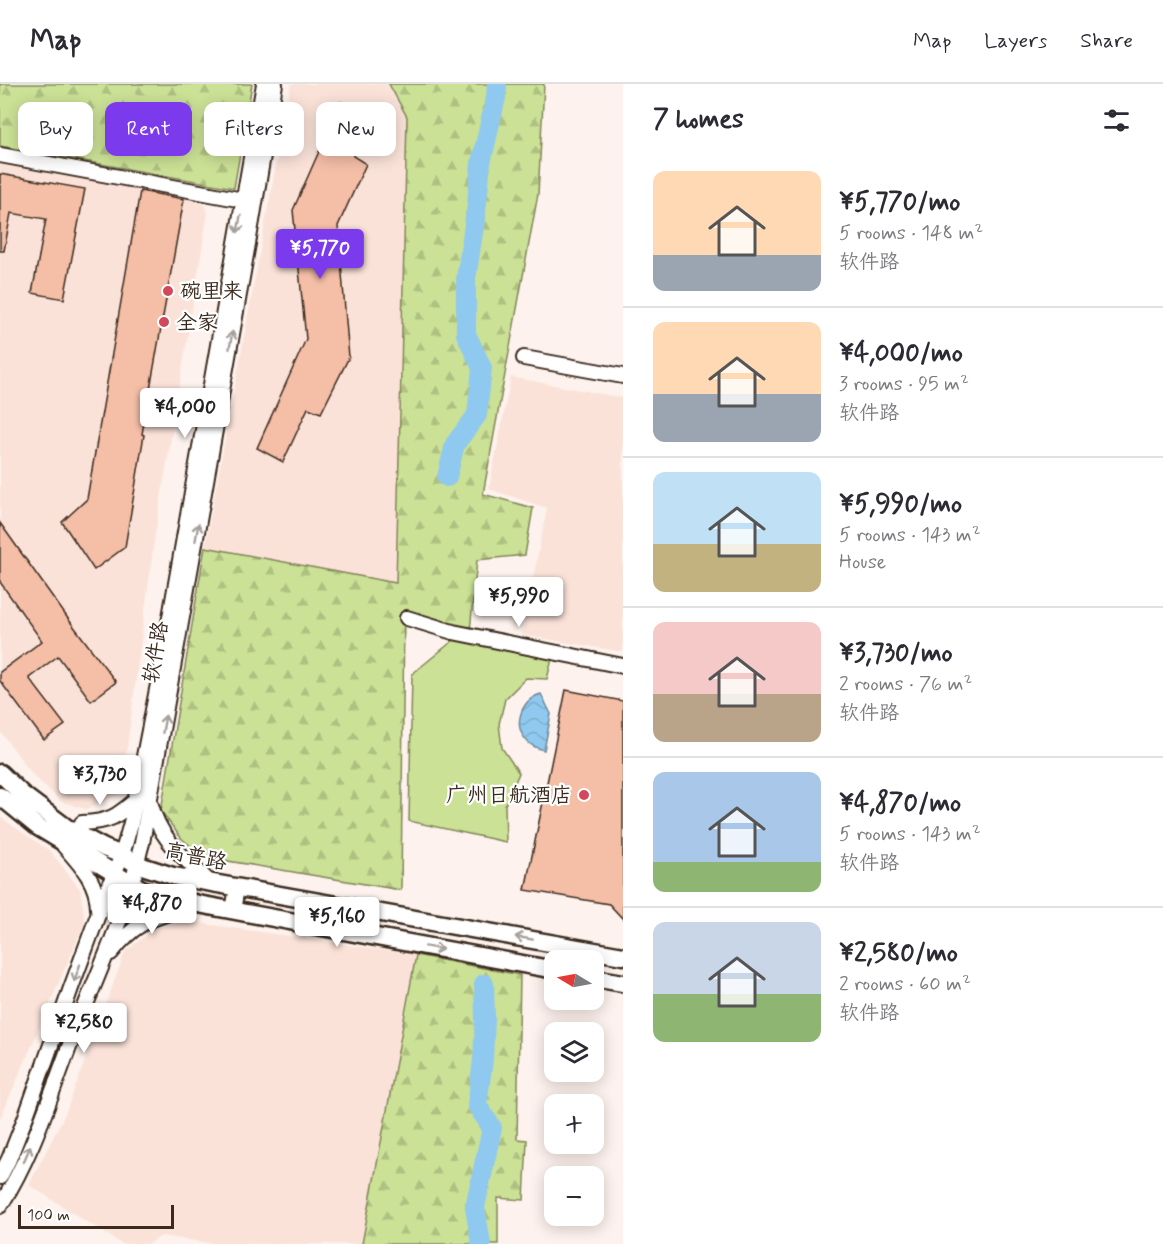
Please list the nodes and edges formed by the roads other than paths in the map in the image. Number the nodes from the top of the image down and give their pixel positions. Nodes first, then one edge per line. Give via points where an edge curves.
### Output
1 (264, 84) edge
2 (275, 84) edge
3 (0, 155) edge
4 (243, 200) junction
5 (524, 358) dead end
6 (623, 376) edge
7 (407, 618) dead end
8 (623, 666) edge
9 (0, 773) edge
10 (0, 796) edge
11 (143, 800) junction
12 (64, 835) junction
13 (129, 860) junction
14 (114, 873) junction
15 (208, 881) junction
16 (132, 884) junction
17 (237, 887) junction
18 (198, 904) junction
19 (233, 911) junction
20 (98, 915) junction
21 (623, 956) edge
22 (103, 964) junction
23 (544, 968) edge
24 (604, 980) edge
25 (623, 983) edge
26 (0, 1177) edge
27 (0, 1206) edge

1 - 4 street, 软件路
11 -> 2 street, 软件路
3 - 4 street
4 -> 11 street, 软件路
5 - 6 street
7 - 8 street via 453,632
9 - 12 main road, 高普路
10 - 12 main road, 高普路 via 38,827
11 - 12 street via 111,819 82,823 81,829
11 - 13 street, 软件路
11 - 15 street via 176,851
12 - 13 main road, 高普路
12 - 14 main road, 高普路
12 - 20 street via 90,878
13 - 14 street, 软件路
13 - 15 main road, 高普路 via 173,876
13 - 16 street, 软件路
14 - 16 main road, 高普路
14 - 20 street, 软件路
15 - 17 main road, 高普路
16 - 18 main road, 高普路 via 150,893
16 - 22 street, 软件路
17 - 19 street
21 -> 17 main road, 高普路
18 - 19 main road, 高普路
18 - 22 street via 142,922
19 -> 23 main road, 高普路
20 -> 26 street, 软件路
27 -> 22 street, 软件路 via 29,1149
24 - 25 main road

